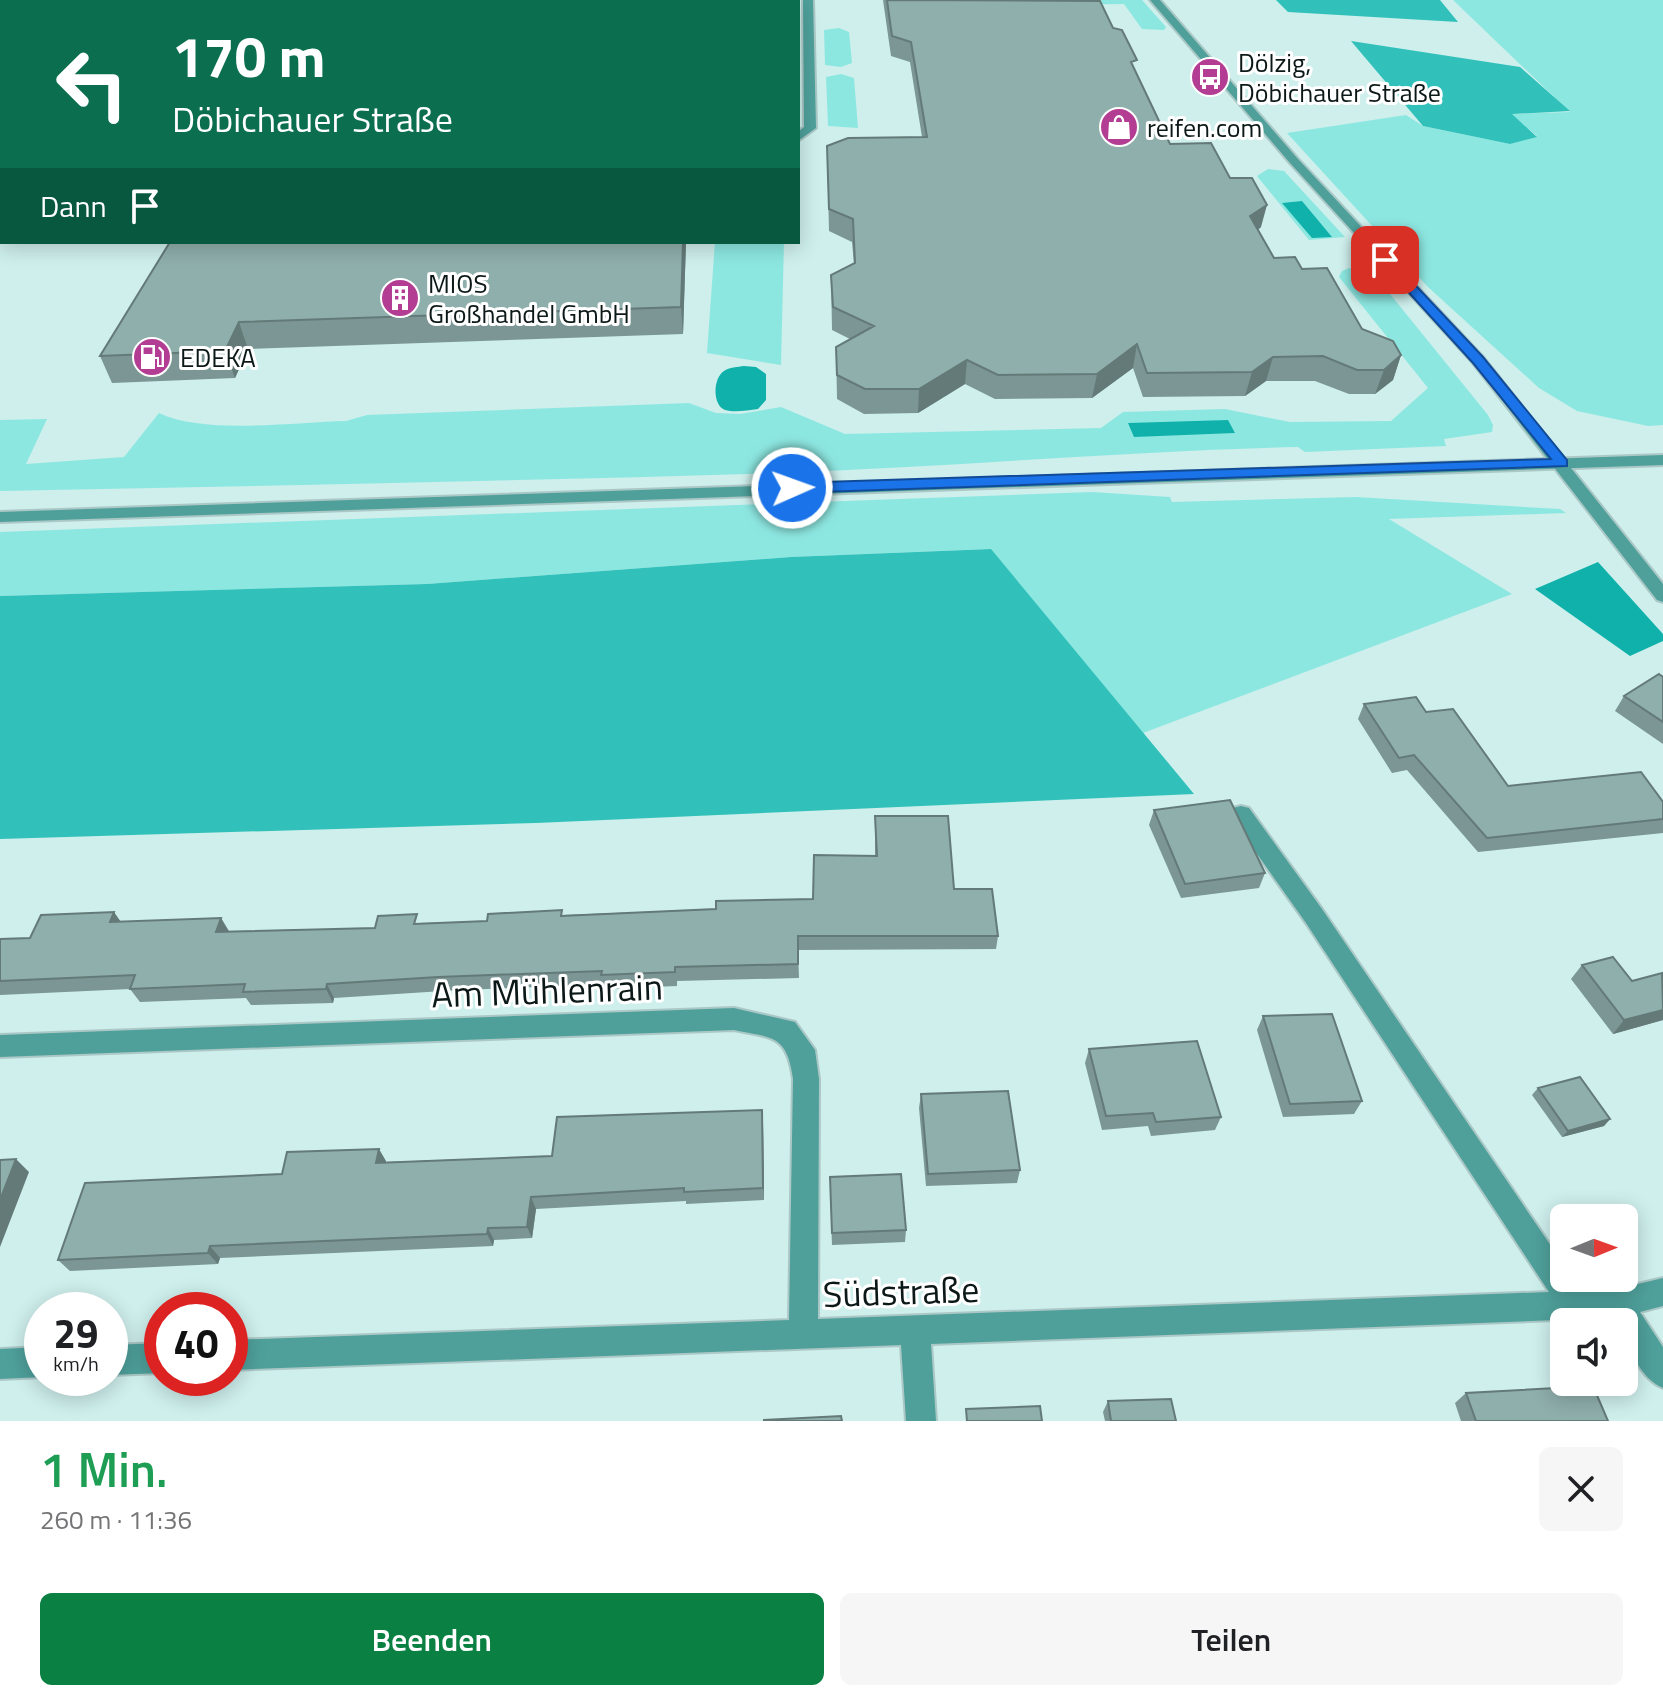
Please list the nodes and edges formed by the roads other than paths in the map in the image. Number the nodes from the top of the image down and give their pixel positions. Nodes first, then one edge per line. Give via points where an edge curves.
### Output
1 (808, 0) edge
2 (1155, 0) edge
3 (800, 136) edge
4 (1663, 460) edge
5 (1562, 463) junction
6 (0, 517) edge
7 (1663, 596) edge
8 (1241, 814) edge
9 (0, 1046) edge
10 (1663, 1292) edge
11 (1617, 1303) junction
12 (1575, 1306) junction
13 (915, 1328) junction
14 (803, 1332) junction
15 (248, 1354) edge
16 (24, 1363) edge
17 (0, 1364) edge
18 (1663, 1373) edge
19 (921, 1421) edge

1 - 3 street via 810,128
2 - 5 street via 1294,161 1478,360
4 - 5 street
5 - 6 street
5 - 7 street
8 - 12 street
9 - 14 street, Am Mühlenrain via 734,1019 786,1030 802,1050 806,1079
10 - 11 street, Südstraße
11 - 12 street, Südstraße
11 - 18 street
12 - 13 street, Südstraße
13 - 14 street, Südstraße
13 - 19 street
14 - 15 street, Südstraße
16 - 17 street

